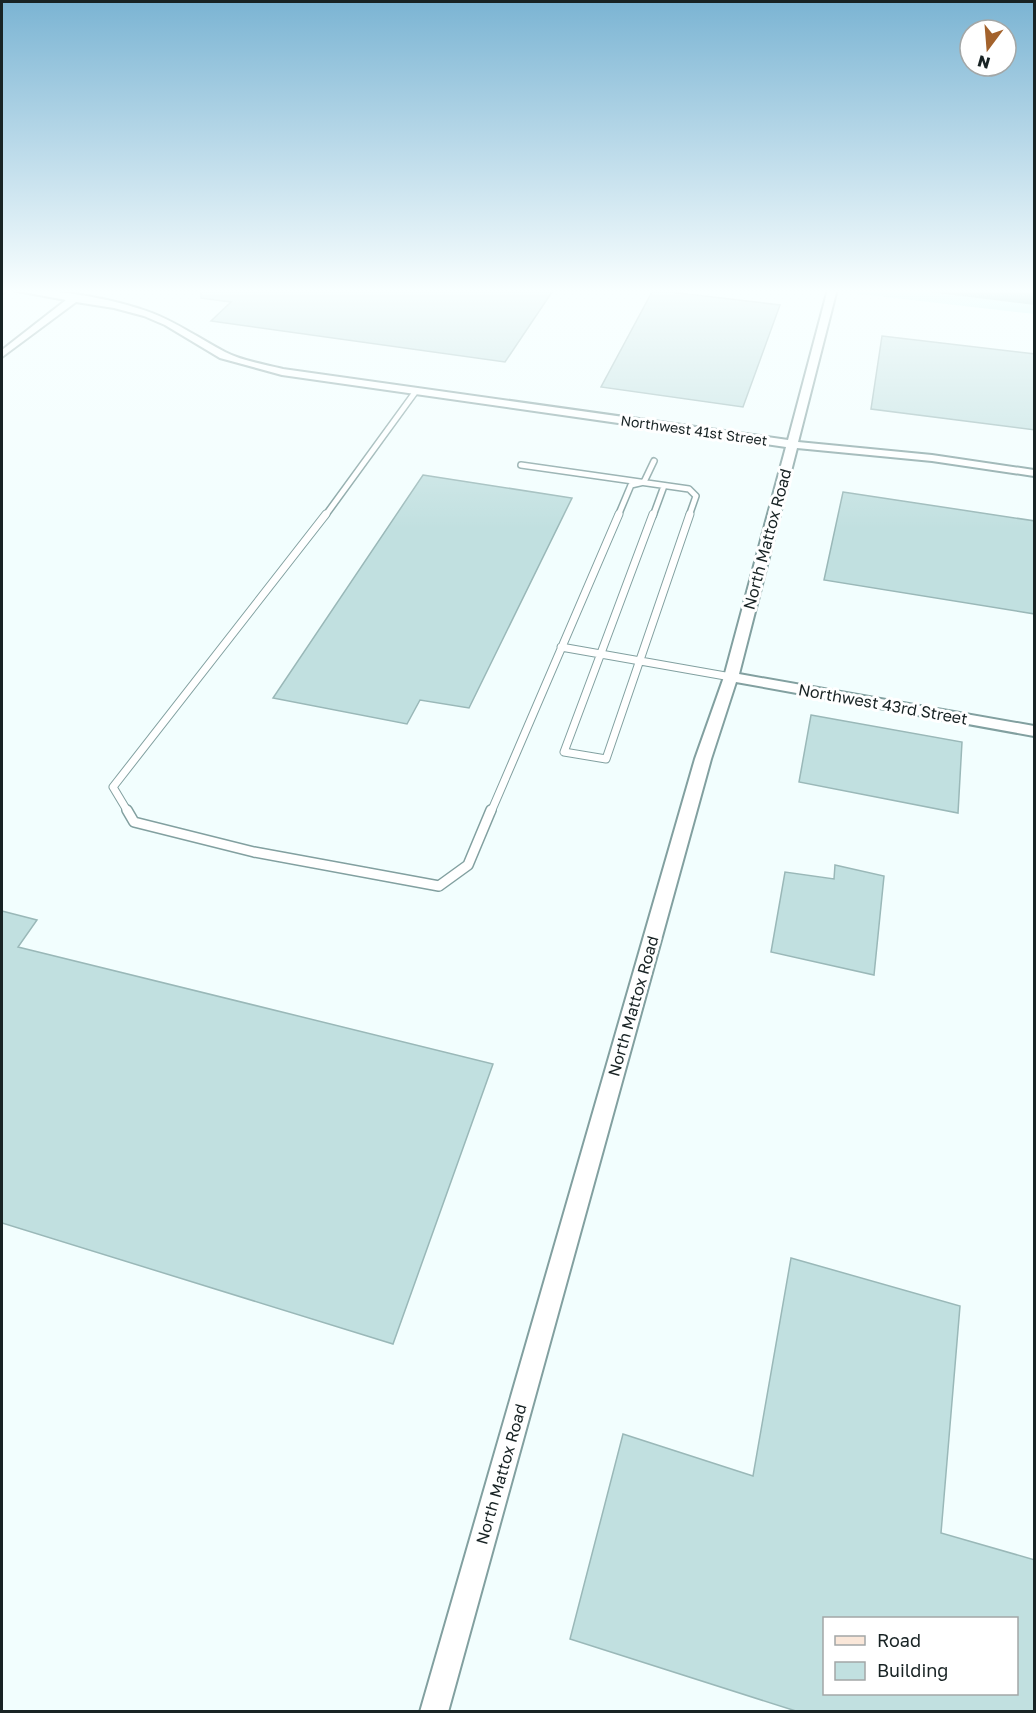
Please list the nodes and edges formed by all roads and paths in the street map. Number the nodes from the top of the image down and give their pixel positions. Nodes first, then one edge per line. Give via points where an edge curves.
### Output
1 (268, 369) edge
2 (812, 369) edge
3 (416, 391) junction
4 (792, 444) junction
5 (654, 461) dead end
6 (521, 465) dead end
7 (1035, 473) edge
8 (644, 482) junction
9 (664, 486) junction
10 (561, 647) junction
11 (601, 654) junction
12 (639, 661) junction
13 (731, 677) junction
14 (1035, 730) edge
15 (434, 1712) edge

1 - 3 street, Northwest 41st Street
2 - 4 street, North Mattox Road
3 - 4 street, Northwest 41st Street
3 - 10 lane via 350,483 113,787 134,822 254,852 439,886 468,865
4 - 7 street, Northwest 41st Street
4 - 13 street, North Mattox Road
5 - 8 lane
6 - 8 lane
8 - 9 lane
8 - 10 lane via 631,485
9 - 11 lane
9 - 12 lane via 689,489 696,496
10 - 11 lane
11 - 12 lane
11 - 12 lane via 564,752 606,759
12 - 13 lane
13 - 14 street, Northwest 43rd Street
13 - 15 street, North Mattox Road via 703,759

